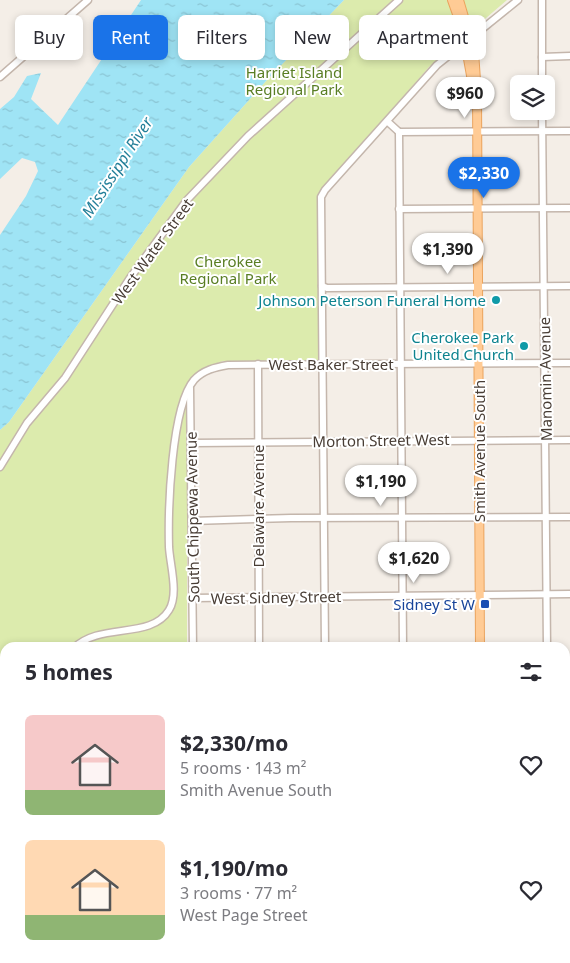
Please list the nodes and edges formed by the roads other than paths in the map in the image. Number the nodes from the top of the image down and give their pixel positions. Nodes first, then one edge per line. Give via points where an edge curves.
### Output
1 (88, 0) edge
2 (399, 0) edge
3 (452, 0) edge
4 (459, 0) edge
5 (518, 0) edge
6 (542, 0) edge
7 (459, 15) edge
8 (463, 15) edge
9 (486, 26) edge
10 (570, 56) edge
11 (542, 57) junction
12 (443, 60) edge
13 (474, 60) edge
14 (542, 75) edge
15 (0, 76) edge
16 (542, 120) edge
17 (388, 122) junction
18 (542, 131) junction
19 (570, 131) edge
20 (399, 132) junction
21 (476, 132) junction
22 (570, 208) edge
23 (399, 209) junction
24 (543, 209) junction
25 (476, 210) junction
26 (322, 286) junction
27 (400, 286) junction
28 (477, 286) junction
29 (543, 286) junction
30 (570, 286) edge
31 (544, 363) junction
32 (570, 363) edge
33 (258, 364) junction
34 (322, 364) junction
35 (401, 364) junction
36 (478, 364) junction
37 (190, 387) junction
38 (479, 440) junction
39 (546, 440) junction
40 (570, 440) edge
41 (323, 441) junction
42 (401, 441) junction
43 (258, 442) junction
44 (192, 443) junction
45 (0, 467) edge
46 (479, 517) junction
47 (570, 517) edge
48 (324, 518) junction
49 (402, 518) junction
50 (546, 518) junction
51 (258, 519) junction
52 (192, 521) junction
53 (480, 594) junction
54 (547, 594) junction
55 (570, 594) edge
56 (324, 595) junction
57 (402, 595) junction
58 (258, 596) junction
59 (193, 598) junction
60 (81, 642) edge
61 (193, 642) edge
62 (258, 642) edge
63 (324, 642) edge
64 (403, 642) edge
65 (480, 642) edge
66 (547, 642) edge

1 - 15 street
2 - 45 street, West Water Street via 248,136 187,200 130,278 65,378 19,435
3 - 7 main road, Smith Avenue South
4 - 8 main road, Smith Avenue South
5 - 9 street
6 - 11 street
10 - 11 street
11 - 14 street
12 - 17 street
13 - 21 main road, Smith Avenue South
16 - 18 street, Manomin Avenue
17 - 20 street
17 - 26 street via 323,194
18 - 19 street
18 - 21 street
18 - 24 street, Manomin Avenue
20 - 21 street
20 - 23 street
21 - 25 main road, Smith Avenue South
22 - 24 street
23 - 25 street
23 - 27 street
24 - 25 street
24 - 29 street, Manomin Avenue
25 - 28 main road, Smith Avenue South
26 - 27 street
26 - 34 street
27 - 28 street
27 - 35 street
28 - 29 street
28 - 36 main road, Smith Avenue South
29 - 30 street
29 - 31 street, Manomin Avenue
31 - 32 street, West Baker Street
31 - 36 street, West Baker Street
31 - 39 street, Manomin Avenue
33 - 34 street, West Baker Street
33 - 37 street, West Baker Street via 228,364 213,368 202,373
33 - 43 street, Delaware Avenue
34 - 35 street, West Baker Street
34 - 41 street
35 - 36 street, West Baker Street
35 - 42 street
36 - 38 main road, Smith Avenue South
37 - 44 street, South Chippewa Avenue
37 - 60 street via 182,402 172,479 169,520 173,596 170,609 157,623 101,633
38 - 39 street, Morton Street West
38 - 42 street, Morton Street West
38 - 46 main road, Smith Avenue South
39 - 40 street, Morton Street West
39 - 50 street, Manomin Avenue
41 - 42 street, Morton Street West
41 - 43 street, Morton Street West
41 - 48 street
42 - 49 street
43 - 44 street, Morton Street West
43 - 51 street, Delaware Avenue
44 - 52 street, South Chippewa Avenue
46 - 49 street
46 - 50 street
46 - 53 main road, Smith Avenue South
47 - 50 street
48 - 49 street
48 - 51 street
48 - 56 street
49 - 57 street
50 - 54 street, Manomin Avenue
51 - 52 street
51 - 58 street, Delaware Avenue
52 - 59 street, South Chippewa Avenue
53 - 54 street, West Sidney Street
53 - 57 street, West Sidney Street
53 - 65 main road, Smith Avenue South
54 - 55 street, West Sidney Street
54 - 66 street, Manomin Avenue
56 - 57 street, West Sidney Street
56 - 58 street, West Sidney Street
56 - 63 street
57 - 64 street
58 - 59 street, West Sidney Street
58 - 62 street, Delaware Avenue
59 - 61 street, South Chippewa Avenue

